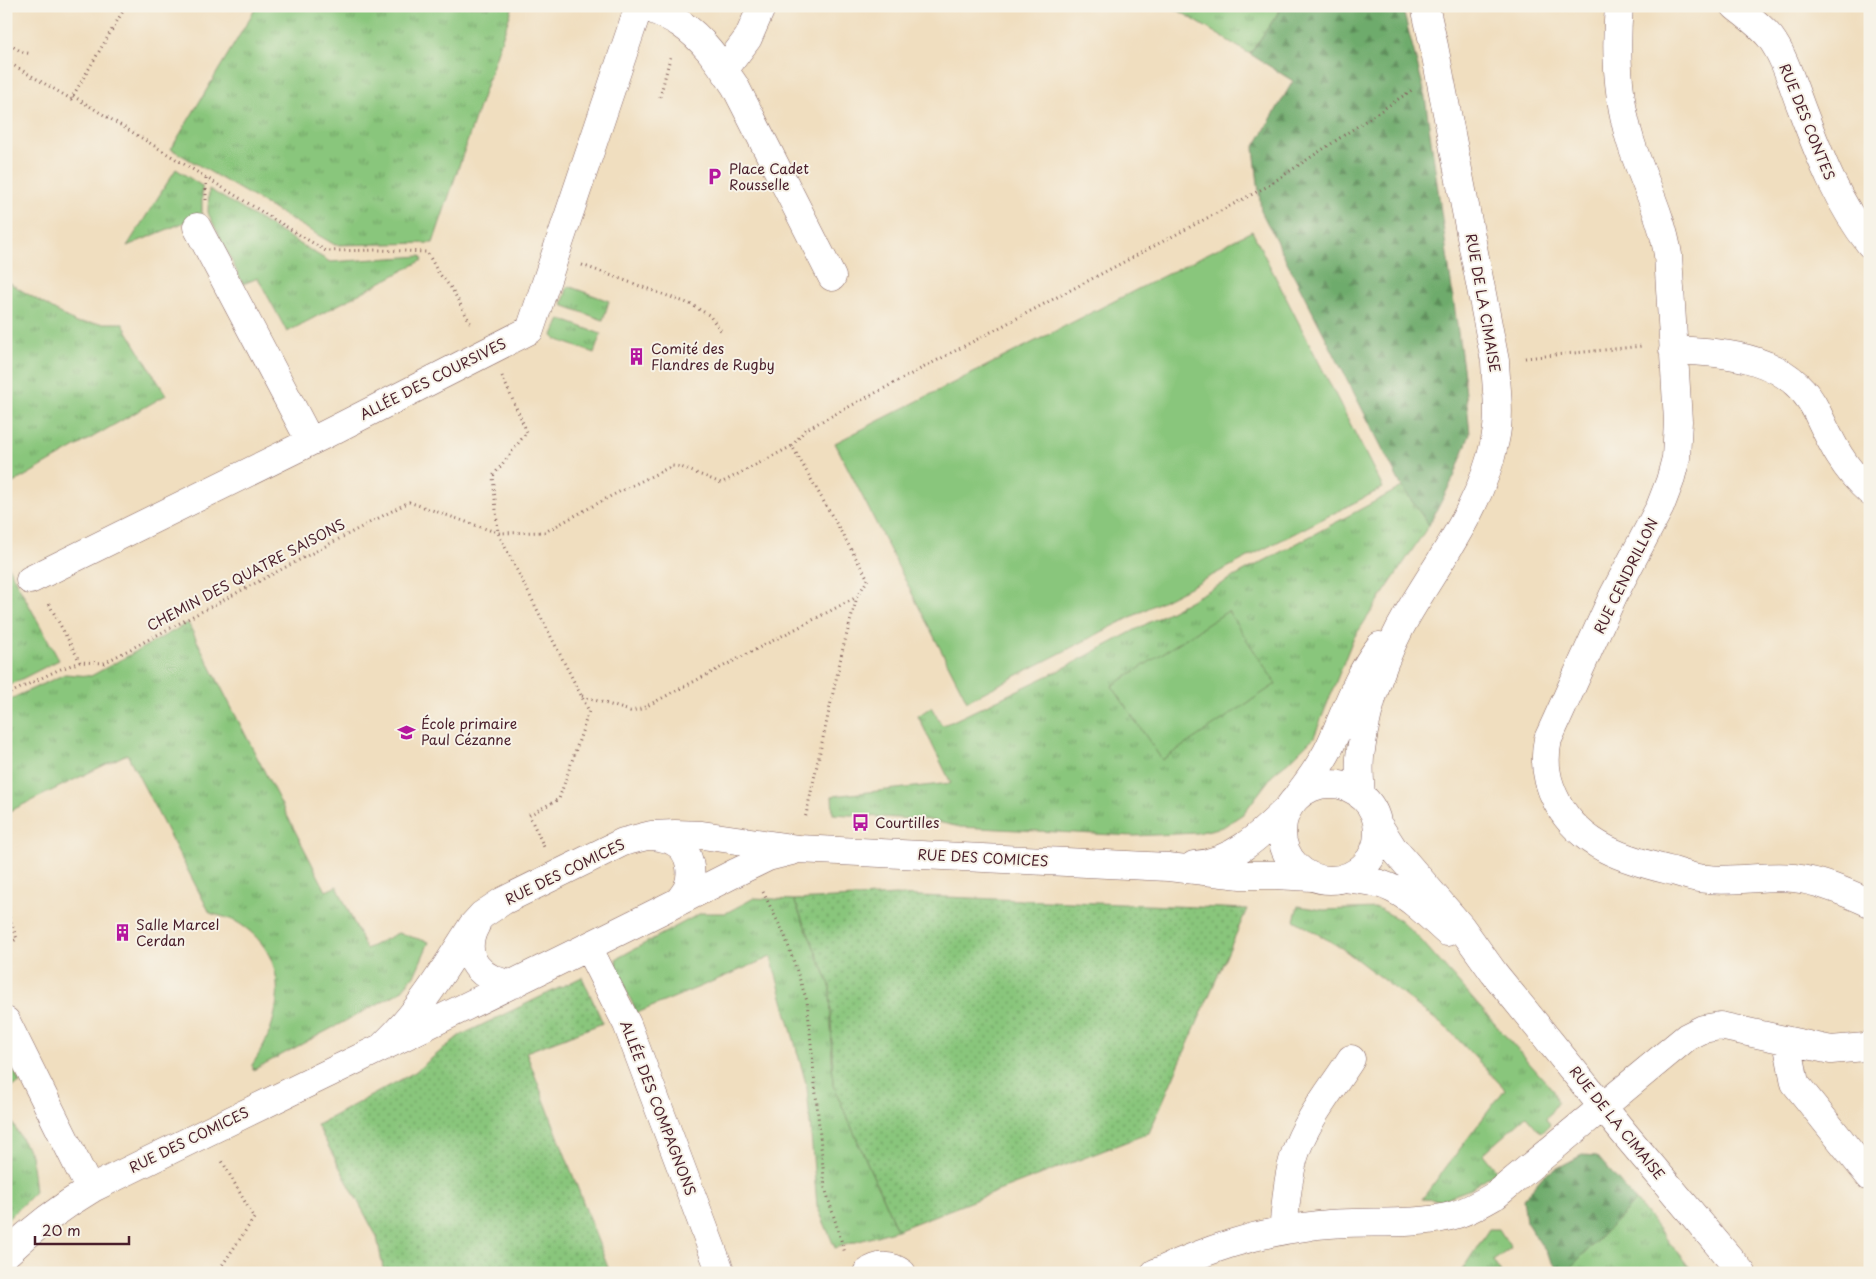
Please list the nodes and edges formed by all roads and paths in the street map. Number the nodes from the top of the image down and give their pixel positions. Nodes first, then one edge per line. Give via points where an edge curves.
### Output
1 (126, 6) edge
2 (639, 6) edge
3 (645, 6) edge
4 (762, 6) edge
5 (1425, 6) edge
6 (1619, 6) edge
7 (1735, 6) edge
8 (6, 45) edge
9 (32, 54) dead end
10 (6, 61) edge
11 (724, 70) junction
12 (1438, 72) junction
13 (73, 96) junction
14 (196, 227) dead end
15 (1870, 244) edge
16 (556, 255) junction
17 (832, 278) dead end
18 (722, 332) dead end
19 (1673, 346) junction
20 (488, 351) junction
21 (1495, 361) junction
22 (310, 441) junction
23 (792, 446) junction
24 (1870, 492) edge
25 (498, 534) junction
26 (32, 578) joint
27 (857, 597) junction
28 (1409, 612) junction
29 (80, 662) junction
30 (6, 695) edge
31 (582, 696) junction
32 (1361, 796) junction
33 (1292, 803) junction
34 (1377, 822) junction
35 (651, 836) junction
36 (798, 849) junction
37 (545, 850) dead end
38 (749, 866) junction
39 (1168, 867) junction
40 (1312, 877) junction
41 (1344, 878) junction
42 (678, 902) junction
43 (1870, 903) edge
44 (6, 908) edge
45 (482, 915) junction
46 (6, 945) edge
47 (588, 947) junction
48 (1494, 973) junction
49 (514, 984) junction
50 (6, 1021) edge
51 (1787, 1041) junction
52 (384, 1045) junction
53 (1870, 1045) edge
54 (1352, 1059) dead end
55 (1603, 1107) junction
56 (221, 1159) dead end
57 (1870, 1177) edge
58 (90, 1190) junction
59 (1283, 1230) junction
60 (6, 1254) edge
61 (846, 1255) dead end
62 (841, 1261) dead end
63 (217, 1273) edge
64 (720, 1273) edge
65 (831, 1273) edge
66 (868, 1273) edge
67 (902, 1273) edge
68 (1155, 1273) edge
69 (1742, 1273) edge

1 - 13 path
2 - 16 street, ALLÉE DES COURSIVES
3 - 11 street via 680,23
4 - 11 street via 748,38
5 - 12 street, RUE DE LA CIMAISE
6 - 19 street, RUE CENDRILLON via 1617,69 1620,95 1631,143 1665,236
7 - 15 street, RUE DES CONTES via 1770,38 1785,66 1838,197
8 - 9 path
10 - 13 path via 71,99
11 - 17 street
12 - 21 street, RUE DE LA CIMAISE
12 - 23 path via 1266,187 805,430
13 - 20 path via 326,250 427,252
14 - 22 street
16 - 18 path via 690,304 709,314
16 - 20 street, ALLÉE DES COURSIVES via 530,330
19 - 21 path
19 - 24 street via 1746,358 1768,365 1787,377 1809,399 1846,467
19 - 43 street, RUE CENDRILLON via 1678,438 1670,481 1554,724 1545,752 1548,782 1563,814 1577,830 1591,842 1629,859 1704,879 1795,878 1843,891
20 - 22 street, ALLÉE DES COURSIVES
20 - 25 path via 527,432 493,476
21 - 28 street, RUE DE LA CIMAISE via 1498,409 1496,438 1489,466 1462,527
22 - 26 street, ALLÉE DES COURSIVES
23 - 25 path via 721,483 672,466 545,532
23 - 27 path via 868,579
25 - 29 path, CHEMIN DES QUATRE SAISONS via 409,502 104,663
25 - 31 path
26 - 29 path
27 - 31 path via 641,709 630,711
27 - 36 path
28 - 32 street, RUE DE LA CIMAISE via 1387,656 1365,727 1360,760
28 - 33 street, RUE DE LA CIMAISE via 1362,671 1329,748
29 - 30 path, CHEMIN DES QUATRE SAISONS
31 - 37 path via 589,711 559,799 529,815
32 - 33 street via 1348,788 1324,784 1310,788
32 - 34 street
33 - 39 street, RUE DES COMICES via 1249,844 1228,857 1206,864
33 - 40 street via 1284,817 1281,833 1284,849 1298,868
34 - 41 street via 1373,853 1364,866
34 - 48 street, RUE DE LA CIMAISE via 1393,848 1461,927
35 - 36 street, RUE DES COMICES via 702,835
35 - 42 street, RUE DES COMICES via 667,838 685,853 690,878
35 - 45 street, RUE DES COMICES via 623,842 503,901
36 - 38 street, RUE DES COMICES
36 - 39 street, RUE DES COMICES
38 - 42 street, RUE DES COMICES
38 - 61 path via 785,936 807,1001 825,1188
39 - 40 street, RUE DES COMICES via 1241,875
40 - 41 street
41 - 48 street, RUE DE LA CIMAISE via 1392,888 1408,898
42 - 47 street, RUE DES COMICES
44 - 46 path via 16,939
45 - 49 street via 470,943 474,964 492,980
45 - 52 street, RUE DES COMICES via 417,1010
47 - 49 street, RUE DES COMICES
47 - 64 street, ALLÉE DES COMPAGNONS via 627,1024
48 - 55 street, RUE DE LA CIMAISE
49 - 52 street, RUE DES COMICES
50 - 58 street
51 - 53 street via 1831,1050
51 - 55 street via 1720,1026 1703,1029 1687,1037
51 - 57 street via 1794,1083
52 - 58 street, RUE DES COMICES
54 - 59 street via 1315,1115 1295,1153
55 - 59 street via 1496,1195 1452,1216 1428,1220 1342,1222
55 - 69 street, RUE DE LA CIMAISE
56 - 63 path via 254,1218
58 - 60 street, RUE DES COMICES via 55,1212
59 - 68 street via 1214,1248
62 - 65 path
66 - 67 street via 888,1266

